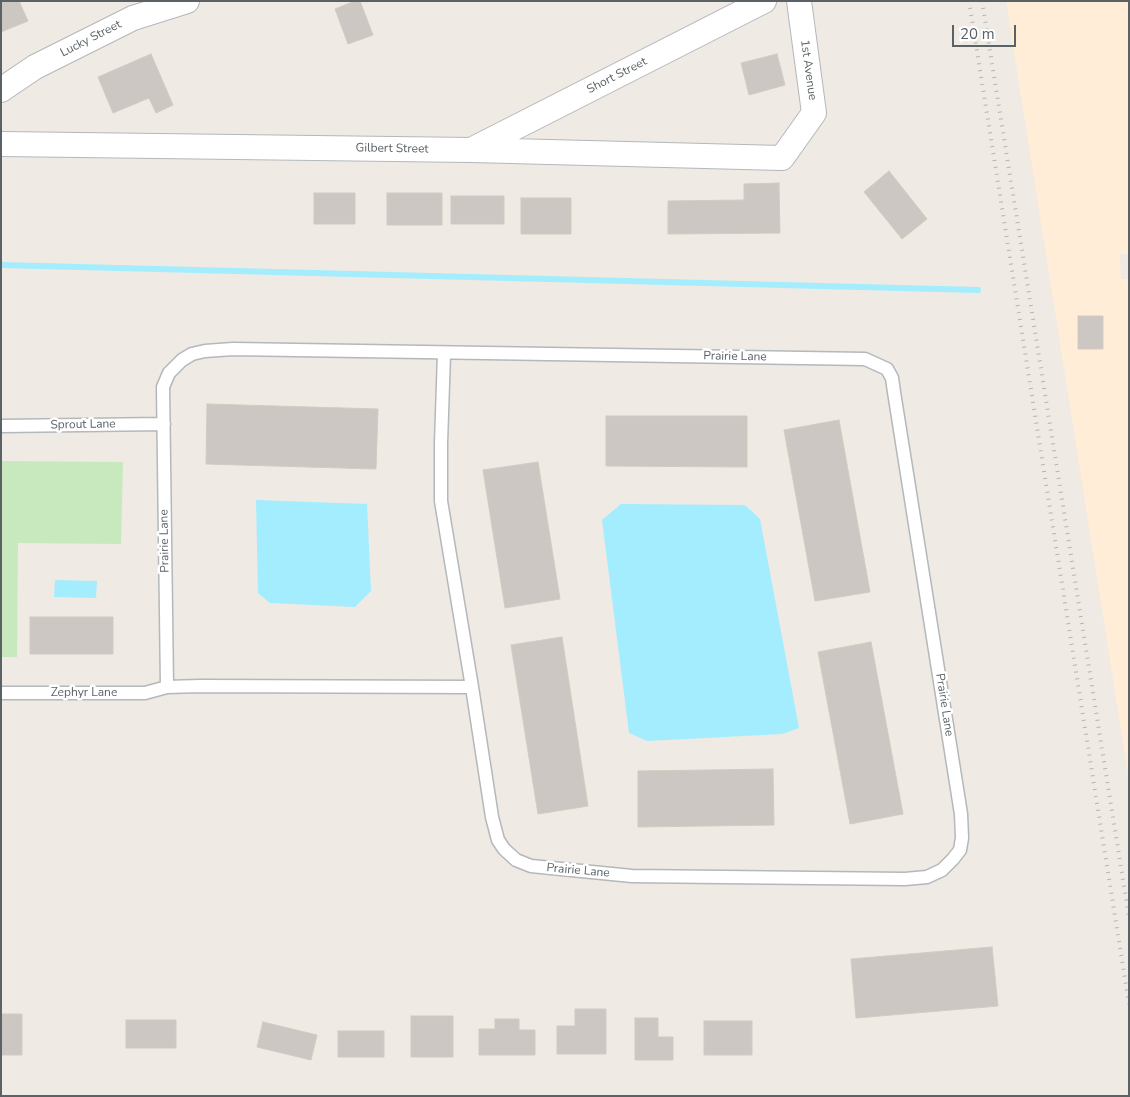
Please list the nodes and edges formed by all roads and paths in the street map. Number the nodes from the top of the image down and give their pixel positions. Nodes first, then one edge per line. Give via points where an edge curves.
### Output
1 (187, 1) edge
2 (764, 1) edge
3 (799, 1) edge
4 (1, 90) edge
5 (1, 144) edge
6 (471, 150) junction
7 (782, 158) joint
8 (444, 354) junction
9 (164, 424) junction
10 (1, 426) edge
11 (167, 687) junction
12 (472, 687) junction
13 (1, 692) edge

1 - 4 street, Lucky Street via 133,18 35,67
2 - 6 street, Short Street
3 - 7 street, 1st Avenue via 814,113
5 - 6 street, Gilbert Street
6 - 7 street, Gilbert Street
8 - 9 lane, Prairie Lane via 233,349 192,354 169,372 163,387
8 - 12 lane, Prairie Lane via 441,502
8 - 12 lane, Prairie Lane via 842,358 866,359 887,369 896,402 961,814 960,850 942,870 927,877 905,879 632,876 531,866 516,860 498,840
9 - 10 lane, Sprout Lane
9 - 11 lane, Prairie Lane
11 - 12 lane
11 - 13 lane, Zephyr Lane via 145,693

